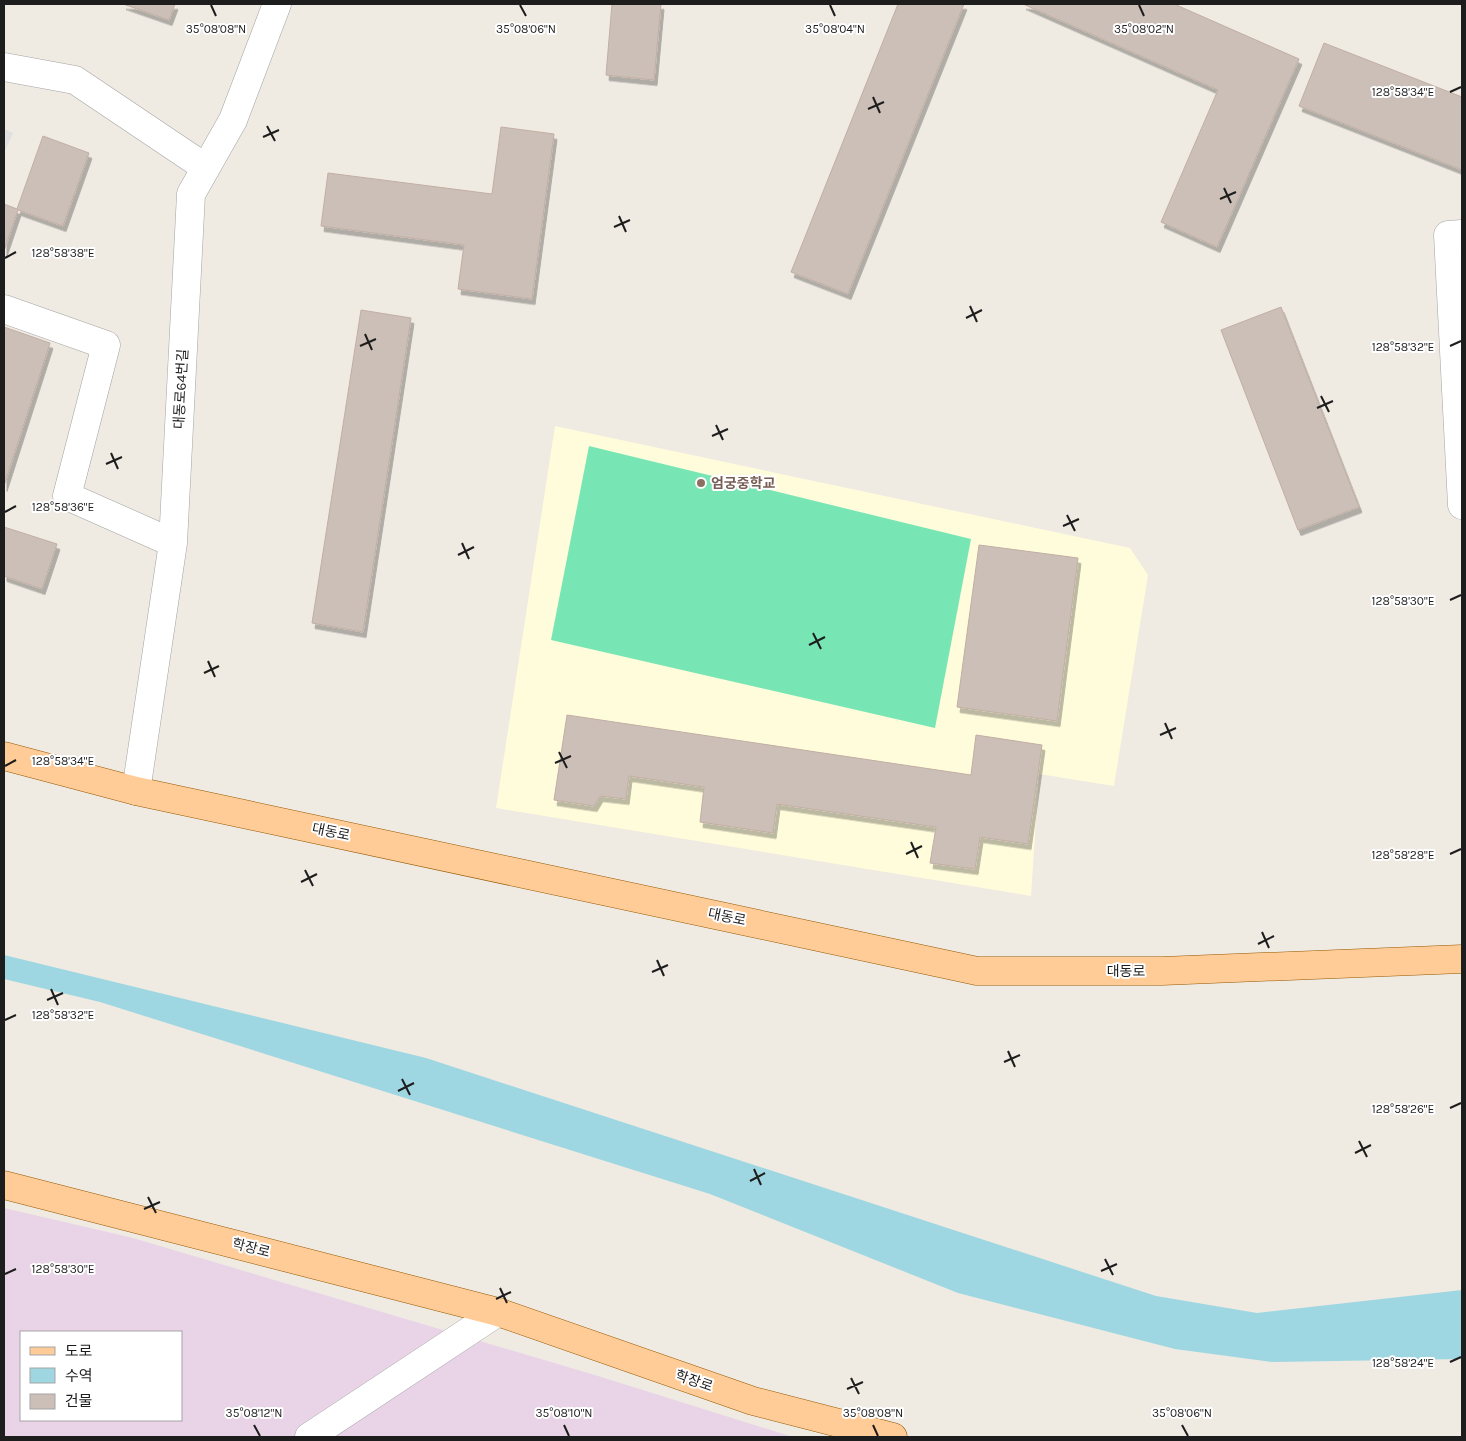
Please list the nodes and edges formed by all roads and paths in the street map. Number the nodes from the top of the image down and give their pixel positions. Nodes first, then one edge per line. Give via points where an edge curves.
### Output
1 (277, 4) edge
2 (4, 67) edge
3 (206, 168) junction
4 (1462, 234) edge
5 (4, 309) edge
6 (1462, 505) edge
7 (173, 543) junction
8 (4, 756) edge
9 (136, 791) junction
10 (1462, 959) edge
11 (4, 1184) edge
12 (498, 1312) junction
13 (309, 1437) edge
14 (893, 1437) edge

1 - 3 street, 대동로64번길 via 233,120
2 - 3 street via 75,80
3 - 7 street, 대동로64번길 via 192,194
4 - 6 street via 1448,235
5 - 7 street via 106,345 67,496
7 - 9 street, 대동로64번길
8 - 9 main road, 대동로
9 - 10 main road, 대동로 via 977,971 1162,971
11 - 12 main road, 학장로
12 - 13 street
12 - 14 main road, 학장로 via 753,1401

